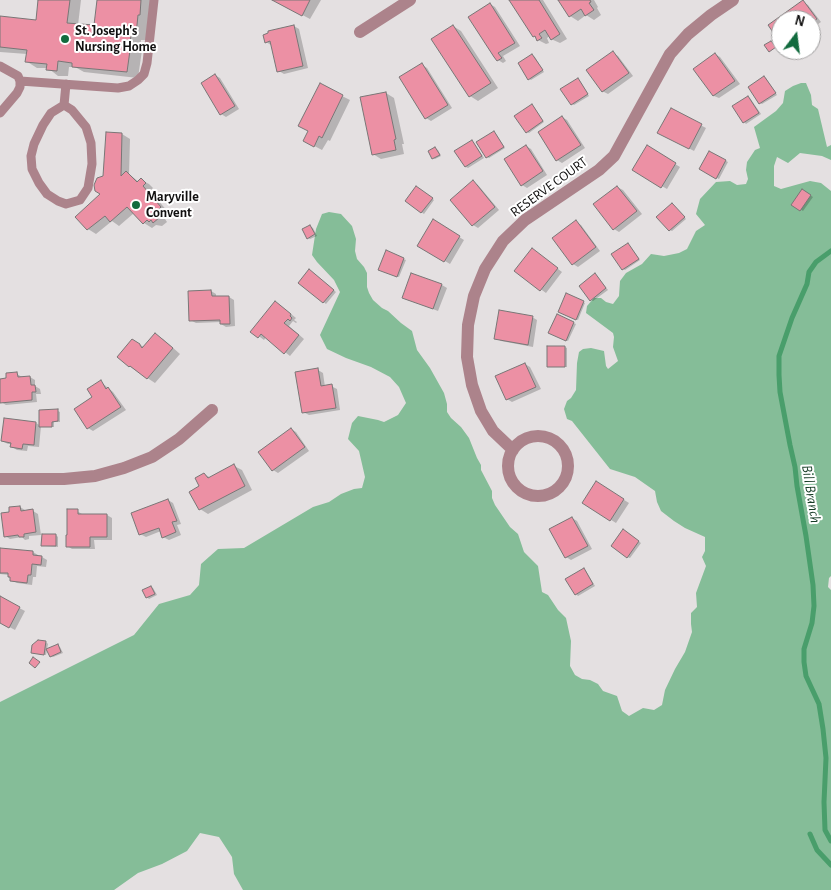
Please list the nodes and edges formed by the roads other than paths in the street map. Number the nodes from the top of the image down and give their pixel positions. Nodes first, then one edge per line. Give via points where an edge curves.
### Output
1 (154, 0) edge
2 (410, 0) edge
3 (733, 0) edge
4 (360, 32) dead end
5 (0, 66) edge
6 (20, 81) junction
7 (66, 84) junction
8 (64, 105) junction
9 (0, 113) edge
10 (212, 410) dead end
11 (513, 450) junction
12 (0, 479) edge

1 - 7 lane via 147,63 138,80 118,88
2 - 4 street
3 - 11 street, RESERVE COURT via 711,15 670,54 614,156 599,170 525,220 503,241 485,269 474,296 466,357 480,411 493,431
5 - 6 lane via 18,76
6 - 7 lane
6 - 9 lane via 18,93
7 - 8 lane
8 - 8 lane via 51,113 43,125 34,144 31,163 47,194 66,204 80,200 88,188 91,143 86,127
10 - 12 street via 152,457 124,468 87,477
11 - 11 street via 531,437 552,440 562,449 567,462 564,481 557,489 541,496 522,492 509,474

